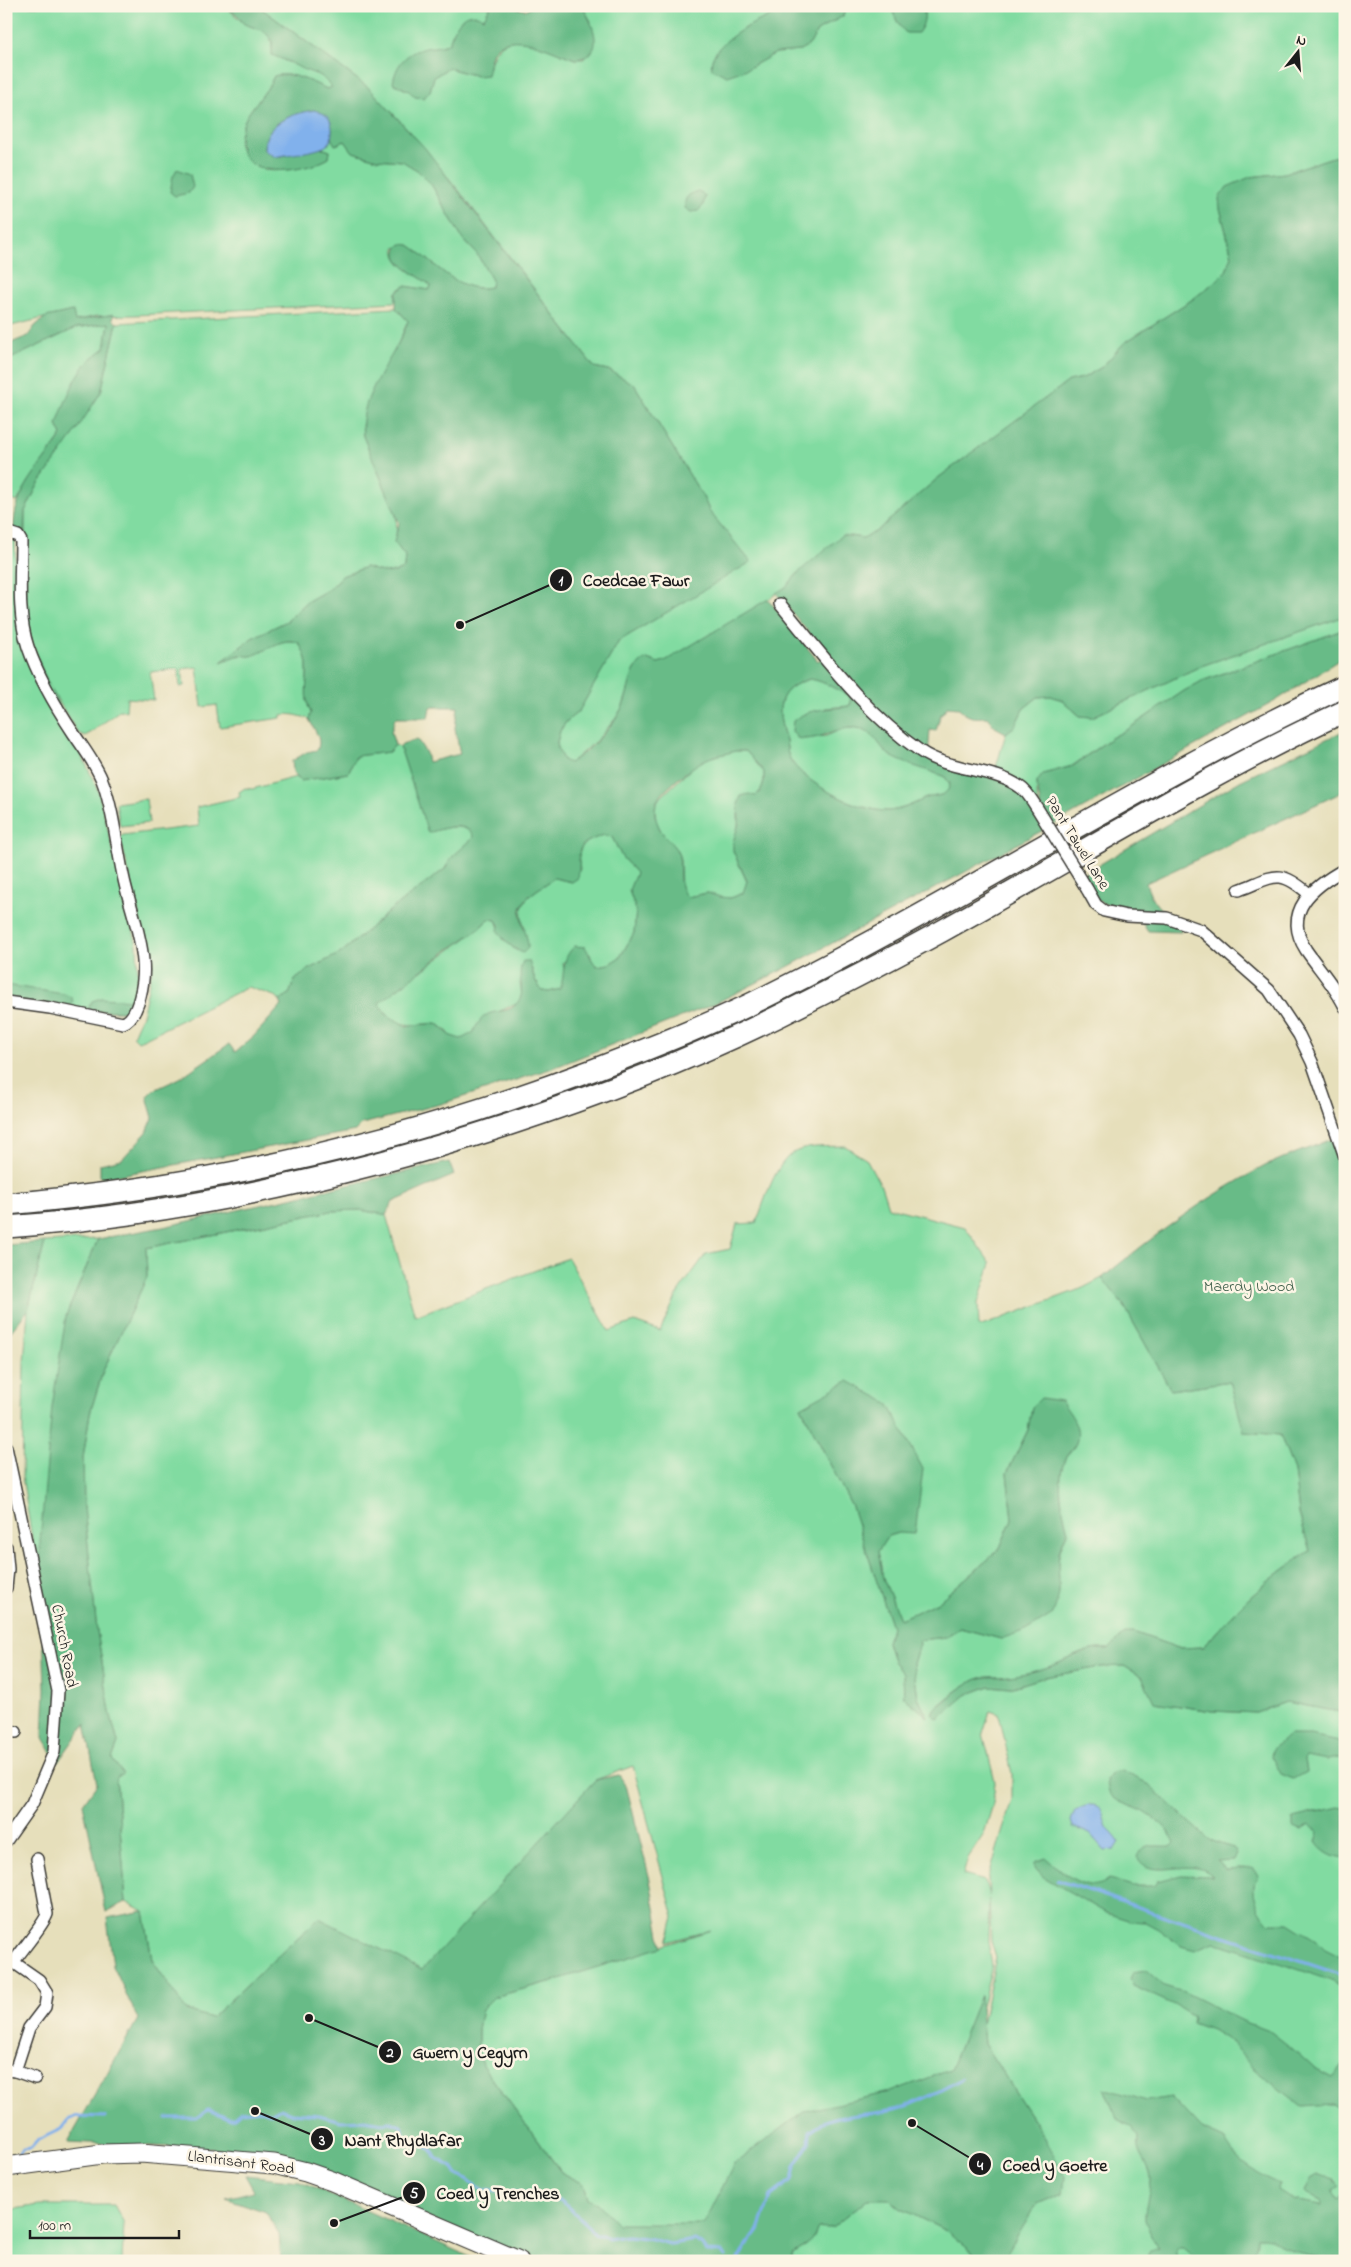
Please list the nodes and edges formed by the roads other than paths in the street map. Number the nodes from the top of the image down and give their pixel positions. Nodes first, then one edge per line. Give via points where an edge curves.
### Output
1 (9, 532) dead end
2 (780, 604) dead end
3 (1345, 686) edge
4 (1345, 711) edge
5 (1345, 869) edge
6 (1240, 890) dead end
7 (1309, 894) junction
8 (6, 1002) edge
9 (1345, 1007) edge
10 (1345, 1157) edge
11 (6, 1204) edge
12 (6, 1227) edge
13 (6, 1447) edge
14 (6, 1547) edge
15 (6, 1588) edge
16 (6, 1841) edge
17 (37, 1859) dead end
18 (10, 1960) edge
19 (11, 2070) edge
20 (35, 2078) dead end
21 (14, 2166) edge
22 (519, 2261) edge

1 - 8 street via 21,541 22,616 33,660 48,694 95,766 107,797 144,970 133,1016 123,1023
2 - 10 street, Pant Tawel Lane, bridge via 822,657 879,716 919,750 940,761 1011,782 1028,794 1096,905 1104,911 1167,918 1201,930 1269,990 1299,1035 1312,1062
3 - 11 highway via 1179,770 880,939 751,1004 661,1044 539,1090 348,1146 184,1181
4 - 12 highway via 1183,793 943,930 839,985 694,1055 635,1079 472,1136 291,1185 194,1204
5 - 7 street
6 - 7 street via 1280,876 1293,881
7 - 9 street via 1300,915 1301,939
13 - 16 street, Church Road via 58,1691 54,1752 32,1804
14 - 15 street
17 - 18 street via 47,1914 45,1921
18 - 19 street via 39,1980 47,1993 45,2007 29,2028
19 - 20 street
21 - 22 main road, Llantrisant Road via 87,2155 133,2153 274,2164 332,2181

